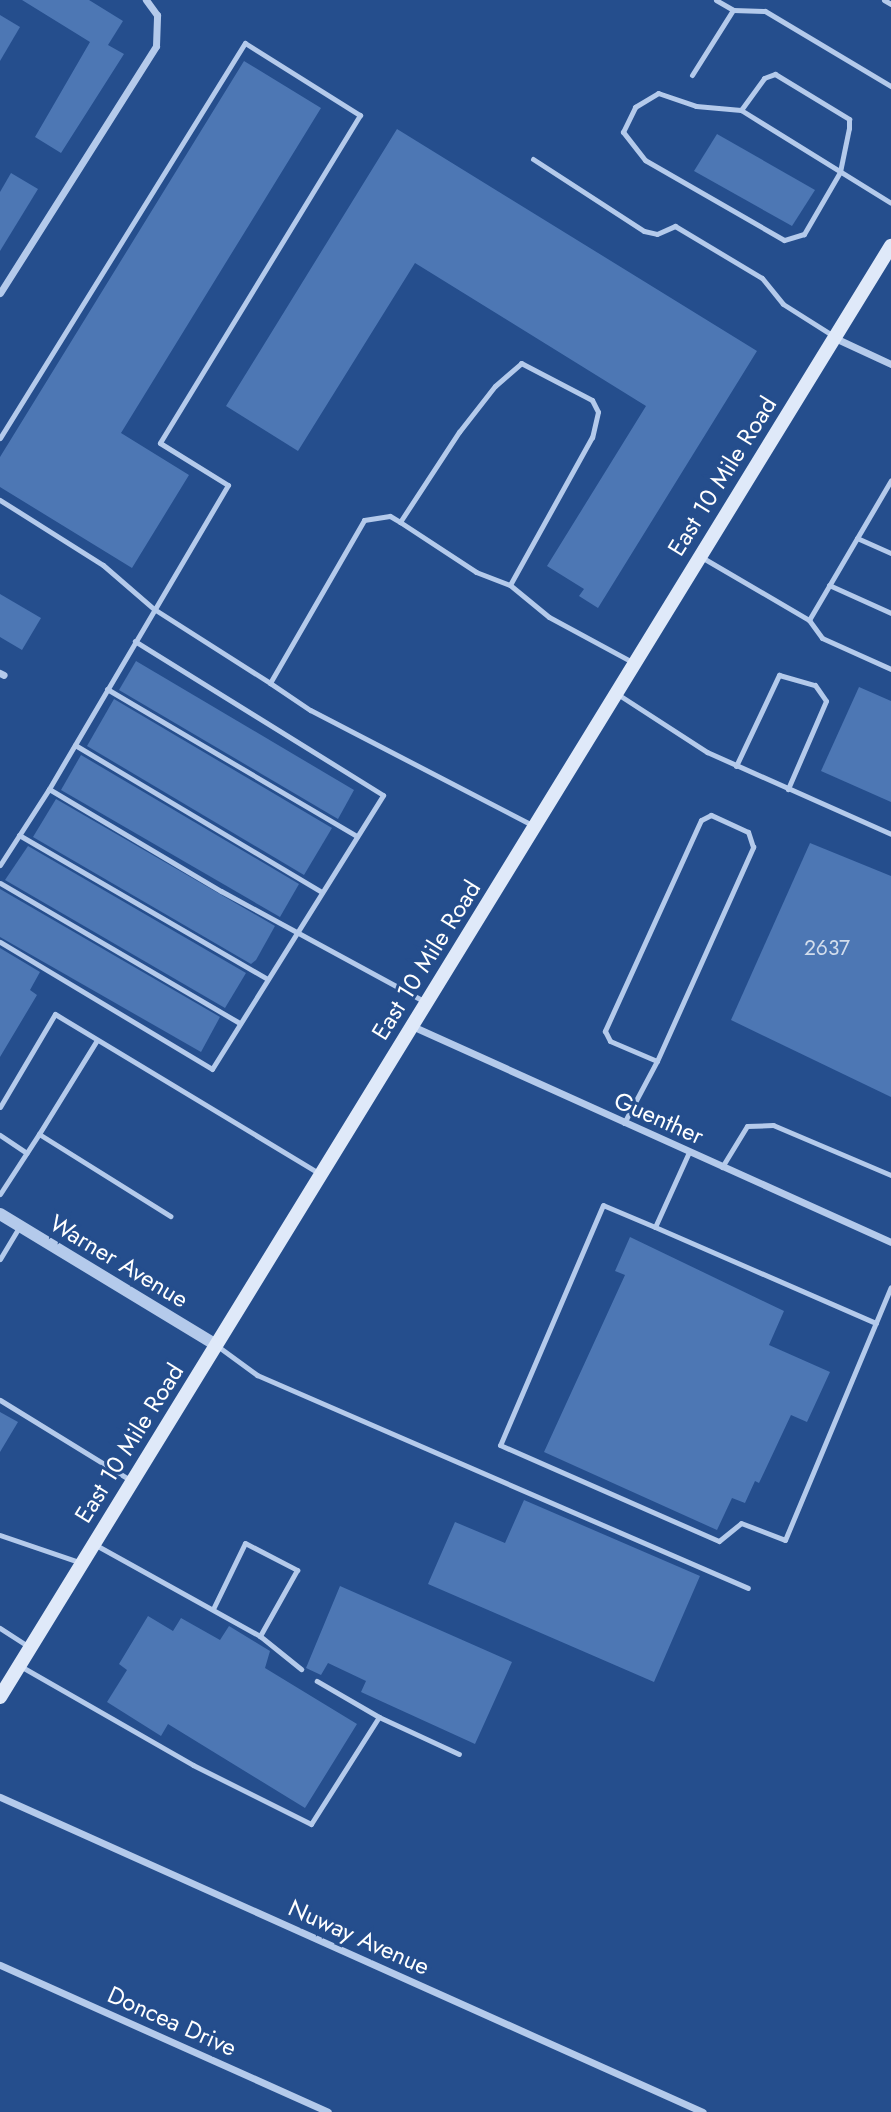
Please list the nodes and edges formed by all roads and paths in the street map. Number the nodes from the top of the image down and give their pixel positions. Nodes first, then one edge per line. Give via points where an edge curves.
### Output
1 (146, 0) edge
2 (716, 0) edge
3 (884, 0) edge
4 (891, 4) edge
5 (733, 10) junction
6 (692, 75) dead end
7 (891, 86) edge
8 (741, 110) junction
9 (533, 159) dead end
10 (841, 172) junction
11 (891, 203) edge
12 (891, 246) edge
13 (0, 293) edge
14 (835, 337) junction
15 (891, 364) edge
16 (0, 438) edge
17 (891, 480) edge
18 (889, 489) edge
19 (0, 500) edge
20 (400, 522) junction
21 (857, 538) junction
22 (891, 553) edge
23 (700, 556) junction
24 (510, 585) junction
25 (829, 585) junction
26 (154, 609) junction
27 (891, 613) edge
28 (809, 620) junction
29 (135, 641) junction
30 (634, 663) junction
31 (891, 669) edge
32 (270, 683) junction
33 (107, 689) junction
34 (616, 693) junction
35 (75, 745) junction
36 (736, 765) junction
37 (49, 789) junction
38 (788, 789) junction
39 (534, 826) junction
40 (891, 834) edge
41 (19, 835) junction
42 (357, 836) junction
43 (0, 865) edge
44 (0, 883) edge
45 (322, 892) junction
46 (296, 932) junction
47 (0, 942) edge
48 (267, 979) junction
49 (427, 1002) junction
50 (240, 1023) junction
51 (412, 1026) junction
52 (97, 1040) junction
53 (657, 1061) junction
54 (0, 1107) edge
55 (624, 1123) junction
56 (39, 1134) junction
57 (0, 1135) edge
58 (689, 1152) junction
59 (27, 1153) junction
60 (722, 1167) junction
61 (320, 1174) junction
62 (891, 1175) edge
63 (0, 1194) edge
64 (0, 1213) edge
65 (170, 1216) dead end
66 (20, 1226) junction
67 (655, 1227) junction
68 (891, 1242) edge
69 (0, 1258) edge
70 (891, 1287) edge
71 (876, 1323) junction
72 (216, 1345) junction
73 (0, 1400) edge
74 (132, 1482) junction
75 (0, 1535) edge
76 (93, 1544) junction
77 (82, 1563) junction
78 (748, 1588) dead end
79 (212, 1609) junction
80 (0, 1628) edge
81 (260, 1636) junction
82 (31, 1647) junction
83 (20, 1665) junction
84 (301, 1669) dead end
85 (317, 1681) dead end
86 (0, 1698) edge
87 (379, 1717) junction
88 (458, 1755) dead end
89 (0, 1797) edge
90 (0, 1965) edge
91 (328, 2112) edge
92 (703, 2112) edge

1 - 13 street via 157,15 156,46
2 - 5 lane
3 - 4 lane
5 - 6 lane
5 - 7 lane via 765,10
8 - 10 lane
8 - 10 lane via 764,78 780,75 849,119
8 - 10 lane via 696,106 658,93 635,107 623,132 645,160 783,240 804,234
9 - 14 lane via 644,231 657,234 675,226 762,278 783,304
10 - 11 lane
12 - 14 main road, East 10 Mile Road
14 - 15 street
14 - 23 main road, East 10 Mile Road
16 - 26 lane via 244,43 360,115 160,443 228,485
17 - 18 lane
18 - 21 lane
19 - 26 lane via 103,565
20 - 24 lane via 476,572
20 - 24 lane via 495,386 521,363 548,373 592,400 598,412 592,437
20 - 32 lane via 390,516 365,520
21 - 22 lane
21 - 25 lane
23 - 28 lane
23 - 30 main road, East 10 Mile Road
24 - 30 lane via 549,617
25 - 27 lane
25 - 28 lane
26 - 29 lane
26 - 32 lane
28 - 31 lane via 822,638
29 - 33 lane
29 - 42 lane via 383,796
30 - 34 main road, East 10 Mile Road
32 - 39 lane via 310,710
33 - 35 lane
33 - 42 lane
34 - 36 lane
34 - 39 main road, East 10 Mile Road
35 - 37 lane
35 - 45 lane
36 - 38 lane
36 - 38 lane via 779,675 815,685 826,701
37 - 41 lane
37 - 46 lane
38 - 40 lane
39 - 49 main road, East 10 Mile Road
41 - 43 lane
41 - 48 lane
42 - 45 lane
44 - 50 lane
45 - 46 lane
46 - 48 lane
46 - 49 lane
47 - 50 lane via 212,1069
48 - 50 lane
49 - 51 main road, East 10 Mile Road
51 - 55 street, Guenther
51 - 61 main road, East 10 Mile Road
52 - 54 lane via 55,1014
52 - 56 lane
52 - 61 lane
53 - 53 lane via 753,847 748,832 711,815 701,820 605,1031 610,1041
53 - 55 lane
55 - 58 street, Guenther
56 - 59 lane
56 - 65 lane
57 - 59 lane
58 - 60 street, Guenther
58 - 67 lane
59 - 63 lane
60 - 62 lane via 747,1126 773,1125
60 - 68 street, Guenther
61 - 72 main road, East 10 Mile Road
64 - 66 street, Warner Avenue
66 - 69 lane
66 - 72 street, Warner Avenue
67 - 71 lane
67 - 71 lane via 603,1205 500,1445 719,1541 741,1523 785,1540
70 - 71 lane
72 - 74 main road, East 10 Mile Road
72 - 78 lane via 257,1375
73 - 74 lane
74 - 76 main road, East 10 Mile Road
75 - 77 lane
76 - 77 main road, East 10 Mile Road
76 - 79 lane
77 - 82 main road, East 10 Mile Road
79 - 81 lane
79 - 81 lane via 245,1544 297,1570
80 - 82 lane
81 - 84 lane
82 - 83 main road, East 10 Mile Road
83 - 86 main road, East 10 Mile Road
83 - 87 lane via 193,1765 311,1824
85 - 87 lane
87 - 88 lane
89 - 92 street, Nuway Avenue
90 - 91 street, Doncea Drive

